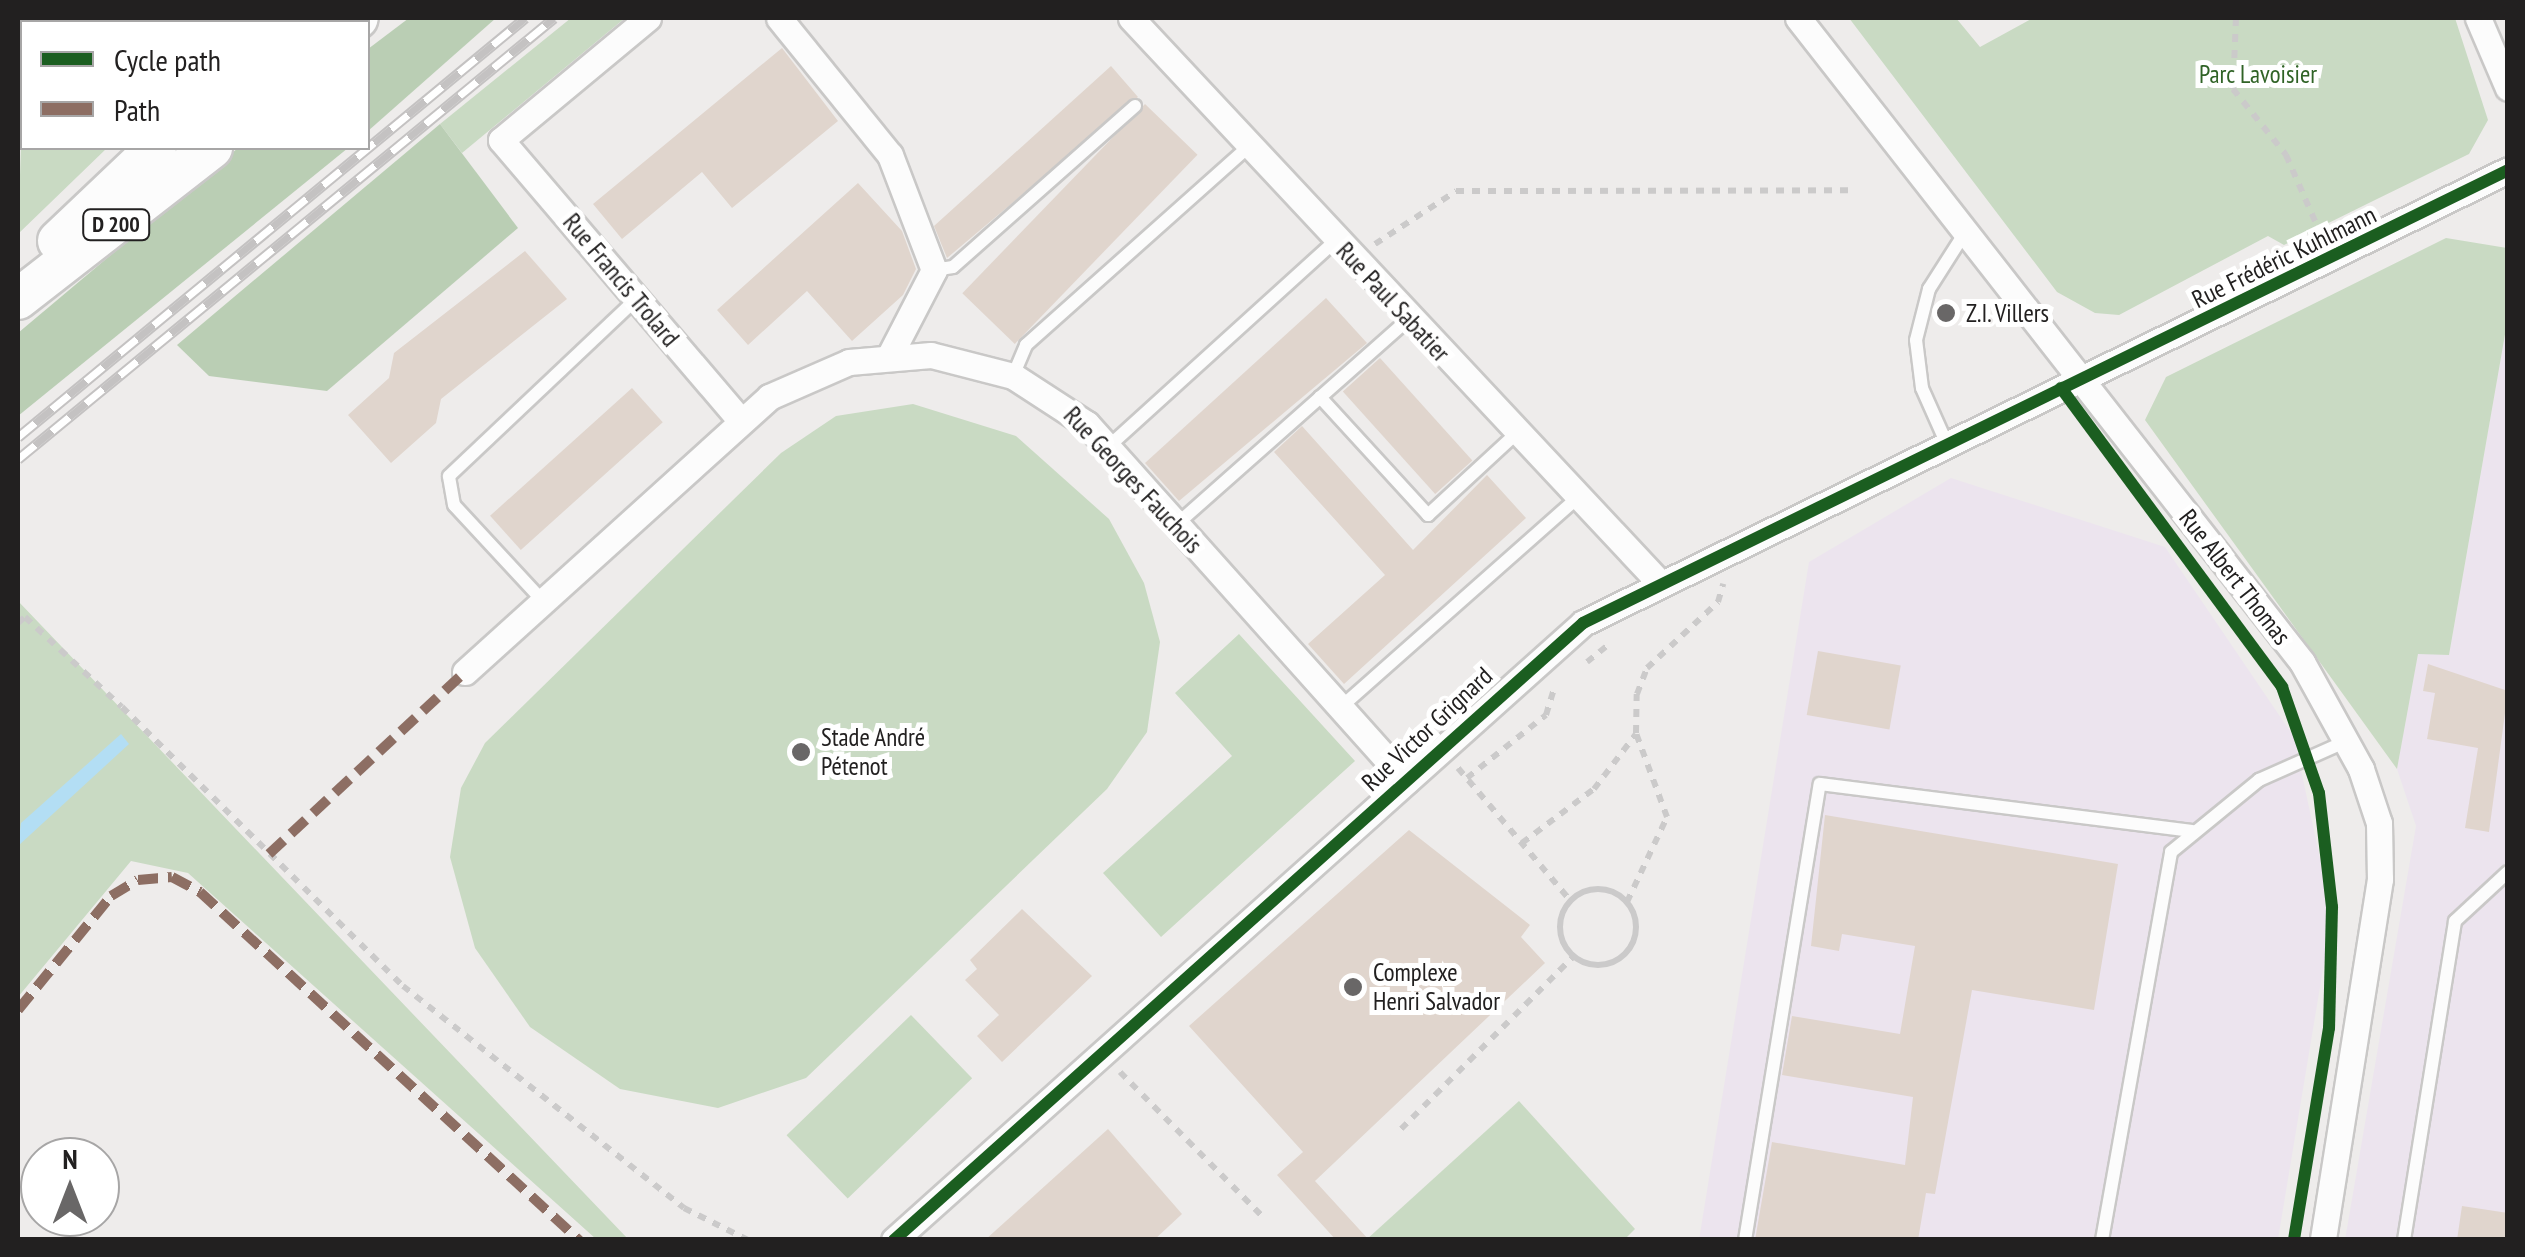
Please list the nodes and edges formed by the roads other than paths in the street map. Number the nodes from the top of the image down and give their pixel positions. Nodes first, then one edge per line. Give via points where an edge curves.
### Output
1 (648, 18) edge
2 (779, 18) edge
3 (1131, 18) edge
4 (1798, 18) edge
5 (2478, 18) edge
6 (2508, 88) edge
7 (1135, 106) dead end
8 (1249, 146) junction
9 (154, 150) edge
10 (209, 150) edge
11 (2508, 170) edge
12 (1964, 234) junction
13 (1335, 241) junction
14 (934, 270) junction
15 (18, 280) edge
16 (18, 299) edge
17 (636, 299) junction
18 (1409, 319) junction
19 (890, 355) junction
20 (1013, 376) junction
21 (2078, 381) junction
22 (1320, 397) junction
23 (740, 420) junction
24 (1517, 433) junction
25 (1946, 442) junction
26 (1108, 447) junction
27 (1578, 497) junction
28 (1176, 524) junction
29 (1659, 582) junction
30 (542, 600) junction
31 (465, 672) dead end
32 (1341, 707) junction
33 (2349, 740) junction
34 (1406, 781) junction
35 (2192, 831) junction
36 (2508, 872) edge
37 (894, 1240) edge
38 (1745, 1240) edge
39 (2102, 1240) edge
40 (2323, 1240) edge
41 (2404, 1240) edge

1 - 17 street, Rue Francis Trolard via 501,140
2 - 14 street via 890,155
3 - 8 street, Rue Paul Sabatier
4 - 12 street, Rue Albert Thomas
5 - 6 street
7 - 14 lane via 953,266
8 - 13 street, Rue Paul Sabatier
8 - 20 lane via 1026,345
9 - 15 main road, D 200
10 - 16 main road, D 200
11 - 21 street, Rue Frédéric Kuhlmann
12 - 21 street, Rue Albert Thomas
12 - 25 lane via 1929,289 1916,340 1922,388
13 - 18 street, Rue Paul Sabatier
13 - 26 lane
14 - 19 street
17 - 23 street, Rue Francis Trolard
17 - 30 lane via 449,476 454,506
18 - 22 lane
18 - 24 street, Rue Paul Sabatier
19 - 20 street, Rue Georges Fauchois via 954,358
19 - 23 street, Rue Georges Fauchois via 808,375
20 - 26 street, Rue Georges Fauchois
21 - 25 street, Rue Victor Grignard
21 - 33 street, Rue Albert Thomas via 2302,662
22 - 24 lane via 1428,514
22 - 28 lane
23 - 30 street, Rue Georges Fauchois
24 - 27 street, Rue Paul Sabatier
25 - 29 street, Rue Victor Grignard
26 - 28 street, Rue Georges Fauchois
27 - 29 street, Rue Paul Sabatier
27 - 32 lane
28 - 32 street, Rue Georges Fauchois
29 - 34 street, Rue Victor Grignard via 1582,623
30 - 31 street, Rue Georges Fauchois
32 - 34 street, Rue Georges Fauchois
33 - 35 lane via 2259,780
33 - 40 street, Rue Albert Thomas via 2375,807 2380,879
34 - 37 street, Rue Victor Grignard
35 - 38 lane via 1820,784
35 - 39 lane via 2171,852
36 - 41 lane via 2455,921

